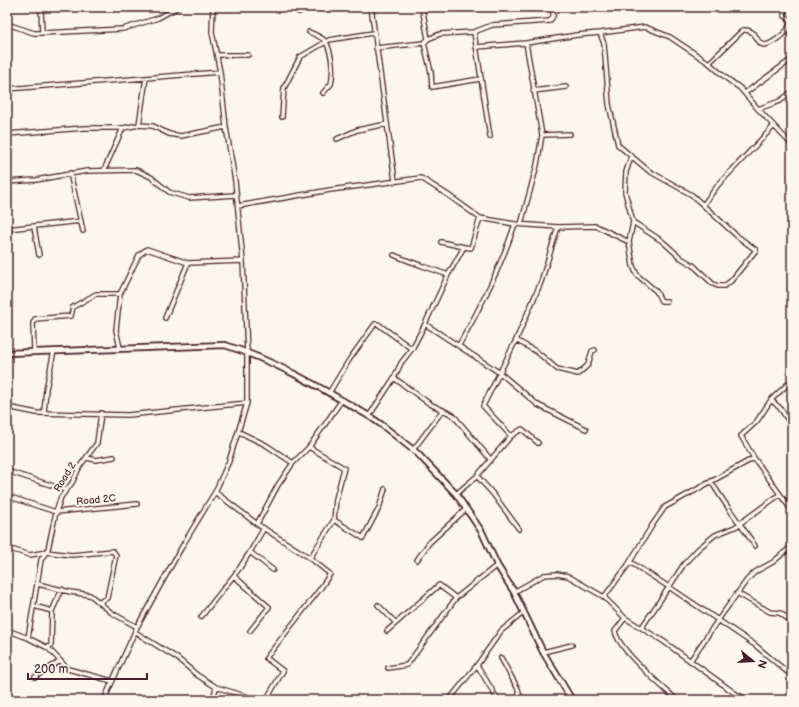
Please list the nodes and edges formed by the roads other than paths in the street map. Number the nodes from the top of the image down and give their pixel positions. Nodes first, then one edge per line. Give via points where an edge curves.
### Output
1 (41, 7) edge
2 (178, 7) edge
3 (213, 7) edge
4 (291, 7) edge
5 (371, 7) edge
6 (422, 7) edge
7 (553, 7) edge
8 (785, 7) edge
9 (299, 12) dead end
10 (7, 24) edge
11 (309, 32) dead end
12 (474, 32) junction
13 (42, 33) junction
14 (373, 33) junction
15 (600, 33) junction
16 (428, 39) junction
17 (326, 42) junction
18 (424, 43) junction
19 (526, 43) junction
20 (476, 47) junction
21 (376, 48) junction
22 (217, 55) junction
23 (248, 55) dead end
24 (792, 59) edge
25 (709, 64) junction
26 (220, 72) junction
27 (146, 78) junction
28 (480, 79) junction
29 (566, 87) dead end
30 (7, 89) edge
31 (533, 91) junction
32 (745, 92) junction
33 (792, 92) edge
34 (323, 93) dead end
35 (758, 109) junction
36 (282, 117) dead end
37 (387, 124) junction
38 (139, 125) junction
39 (773, 127) junction
40 (123, 128) junction
41 (226, 128) junction
42 (7, 134) edge
43 (570, 134) dead end
44 (542, 135) junction
45 (490, 137) dead end
46 (337, 140) dead end
47 (792, 145) edge
48 (630, 157) junction
49 (104, 170) junction
50 (70, 173) junction
51 (395, 181) junction
52 (7, 182) edge
53 (236, 195) junction
54 (703, 205) junction
55 (238, 206) junction
56 (480, 218) junction
57 (81, 221) junction
58 (632, 222) junction
59 (515, 224) junction
60 (521, 224) junction
61 (34, 227) junction
62 (558, 227) junction
63 (7, 229) edge
64 (83, 231) dead end
65 (440, 242) dead end
66 (629, 242) junction
67 (464, 247) junction
68 (39, 255) dead end
69 (394, 255) dead end
70 (243, 261) junction
71 (188, 263) junction
72 (448, 275) junction
73 (120, 294) junction
74 (667, 301) dead end
75 (165, 318) dead end
76 (426, 324) junction
77 (516, 340) junction
78 (459, 345) junction
79 (120, 348) junction
80 (412, 349) junction
81 (595, 350) dead end
82 (54, 351) junction
83 (34, 352) junction
84 (247, 352) junction
85 (7, 353) edge
86 (500, 373) junction
87 (394, 378) junction
88 (792, 380) edge
89 (330, 393) junction
90 (342, 400) junction
91 (771, 400) junction
92 (247, 403) junction
93 (7, 407) edge
94 (443, 410) junction
95 (44, 413) junction
96 (101, 413) junction
97 (369, 416) junction
98 (792, 426) edge
99 (586, 429) dead end
100 (239, 432) junction
101 (511, 436) junction
102 (538, 443) dead end
103 (309, 447) junction
104 (412, 450) junction
105 (114, 457) dead end
106 (87, 458) junction
107 (754, 458) junction
108 (491, 460) junction
109 (293, 462) junction
110 (7, 471) edge
111 (477, 476) junction
112 (711, 481) junction
113 (385, 489) dead end
114 (66, 490) junction
115 (215, 492) junction
116 (456, 494) junction
117 (780, 494) junction
118 (7, 496) edge
119 (137, 504) dead end
120 (790, 508) dead end
121 (466, 510) junction
122 (56, 512) junction
123 (334, 520) junction
124 (740, 523) junction
125 (257, 524) junction
126 (264, 528) junction
127 (519, 529) dead end
128 (755, 546) dead end
129 (792, 546) edge
130 (7, 548) edge
131 (46, 552) junction
132 (250, 552) junction
133 (310, 558) junction
134 (416, 560) dead end
135 (630, 562) junction
136 (497, 565) junction
137 (273, 570) dead end
138 (234, 576) junction
139 (38, 584) junction
140 (669, 587) junction
141 (62, 589) junction
142 (514, 592) junction
143 (736, 593) junction
144 (604, 597) junction
145 (456, 598) junction
146 (100, 602) junction
147 (378, 605) dead end
148 (34, 606) junction
149 (52, 611) junction
150 (523, 613) junction
151 (201, 617) dead end
152 (625, 618) junction
153 (718, 620) junction
154 (792, 622) edge
155 (396, 623) junction
156 (137, 627) junction
157 (642, 627) junction
158 (7, 630) edge
159 (250, 631) dead end
160 (387, 631) dead end
161 (135, 632) junction
162 (28, 638) junction
163 (572, 645) dead end
164 (48, 648) junction
165 (543, 652) junction
166 (501, 658) dead end
167 (60, 661) junction
168 (690, 661) junction
169 (477, 666) junction
170 (388, 668) dead end
171 (792, 676) edge
172 (35, 677) dead end
173 (112, 681) junction
174 (216, 687) junction
175 (104, 700) edge
176 (213, 700) edge
177 (258, 700) edge
178 (266, 700) edge
179 (449, 700) edge
180 (498, 700) edge
181 (521, 700) edge
182 (572, 700) edge
183 (677, 700) edge
184 (748, 700) edge

1 - 13 street
2 - 13 street via 158,18 123,29
3 - 22 street via 212,32
4 - 9 street
5 - 14 street
6 - 16 street
7 - 12 street via 550,21 492,25
8 - 25 street via 784,15 790,20 788,30 771,44 763,45 752,32 743,30
10 - 13 street
11 - 17 street
12 - 16 street via 440,34
12 - 20 street
14 - 17 street
14 - 21 street
15 - 19 street
15 - 25 street via 629,28 649,28 681,43
15 - 48 street via 604,44 609,104 618,145
16 - 18 street
17 - 34 street via 331,58 332,79
17 - 36 street via 300,56 284,88
18 - 21 street
18 - 28 street via 432,87
19 - 20 street
19 - 31 street
20 - 28 street
21 - 37 street
22 - 23 street
22 - 26 street
24 - 32 street
25 - 32 street
26 - 27 street
26 - 41 street
27 - 30 street
27 - 38 street
28 - 45 street
29 - 31 street
31 - 44 street
32 - 35 street
33 - 35 street via 780,101
35 - 39 street
37 - 46 street via 357,130
37 - 51 street
38 - 40 street
38 - 41 street via 153,126 176,136
39 - 47 street
39 - 54 street via 718,185
40 - 42 street via 84,128
40 - 49 street
41 - 53 street
43 - 44 street
44 - 60 street via 537,165
48 - 54 street via 649,171 692,195
48 - 58 street via 625,192
49 - 50 street
49 - 53 street via 136,170 151,177 170,192 189,198
50 - 52 street via 36,180
50 - 57 street
51 - 55 street
51 - 56 street via 421,178 426,180
53 - 55 street
54 - 58 street via 756,250 724,286 713,284 662,240
55 - 70 street
56 - 59 street
56 - 67 street via 471,248
57 - 61 street
57 - 64 street
58 - 66 street
59 - 60 street
59 - 78 street via 478,313
60 - 62 street
61 - 63 street
61 - 68 street
62 - 66 street via 596,226
62 - 77 street via 541,282
65 - 67 street
66 - 74 street via 637,275 656,291 661,301
67 - 72 street
69 - 72 street via 415,265 429,267
70 - 71 street
70 - 84 street
71 - 73 street via 147,249 139,255
71 - 75 street
72 - 76 street
73 - 79 street via 116,330
73 - 83 street via 96,294 73,307 71,316 35,319
76 - 78 street
76 - 80 street
77 - 81 street via 537,352 557,369 578,374 588,365 592,351
77 - 86 street
78 - 86 street
79 - 82 street
79 - 84 street via 225,345
80 - 87 street
80 - 89 street via 375,324 351,356
82 - 83 street
82 - 95 street
83 - 85 street
84 - 89 street
84 - 92 street
86 - 99 street via 538,406
86 - 101 street via 484,406
87 - 94 street via 430,404
87 - 97 street
88 - 91 street
89 - 90 street
90 - 97 street
90 - 103 street
91 - 98 street
91 - 107 street via 757,421 741,436
92 - 96 street via 148,414
92 - 100 street
93 - 95 street
94 - 104 street
94 - 108 street via 453,415
95 - 96 street
96 - 106 street, Road 2 via 97,443
97 - 104 street
100 - 109 street
100 - 115 street
101 - 102 street via 522,429
101 - 108 street
103 - 109 street
103 - 123 street via 344,468 336,499
104 - 116 street
105 - 106 street via 96,460
106 - 114 street, Road 2
107 - 112 street
107 - 117 street
108 - 111 street
109 - 125 street
110 - 114 street
111 - 116 street
111 - 127 street
112 - 124 street via 723,504
112 - 135 street via 665,507
113 - 123 street via 379,508 363,538
114 - 122 street, Road 2
115 - 125 street
115 - 156 street
116 - 121 street
117 - 120 street
117 - 124 street
118 - 122 street
119 - 122 street, Road 2C
121 - 134 street via 428,543
121 - 136 street via 482,532
122 - 131 street, Road 2
123 - 133 street
124 - 128 street
124 - 140 street via 715,535 698,549 684,564
125 - 126 street
126 - 132 street
126 - 133 street
129 - 143 street via 773,562 755,572
130 - 131 street via 30,555
131 - 139 street, Road 2
131 - 146 street via 72,555 110,551 115,553 107,598
132 - 137 street
132 - 138 street
133 - 178 street via 330,574 266,658 283,671
135 - 140 street
135 - 144 street
136 - 142 street
136 - 145 street
138 - 151 street
138 - 159 street via 269,606
139 - 141 street
139 - 148 street, Road 2
140 - 153 street
140 - 157 street
141 - 146 street via 73,593 85,593
141 - 149 street
142 - 144 street via 544,575 557,574 568,576
142 - 150 street
143 - 153 street
143 - 154 street via 770,612 780,613
144 - 152 street
145 - 155 street via 439,585
145 - 170 street via 407,665
146 - 156 street via 112,613
147 - 155 street
148 - 149 street
148 - 162 street, Road 2
149 - 164 street via 51,645
150 - 165 street
150 - 169 street via 501,631
152 - 157 street
152 - 183 street via 615,631 616,638
153 - 168 street
153 - 171 street via 759,648
155 - 160 street
156 - 161 street
157 - 168 street
158 - 162 street
161 - 173 street
161 - 174 street via 177,658
162 - 164 street
163 - 165 street
164 - 167 street
165 - 182 street
166 - 181 street via 518,689
167 - 172 street
167 - 173 street via 68,669
168 - 184 street
169 - 179 street
169 - 180 street
173 - 175 street
174 - 176 street
174 - 177 street

